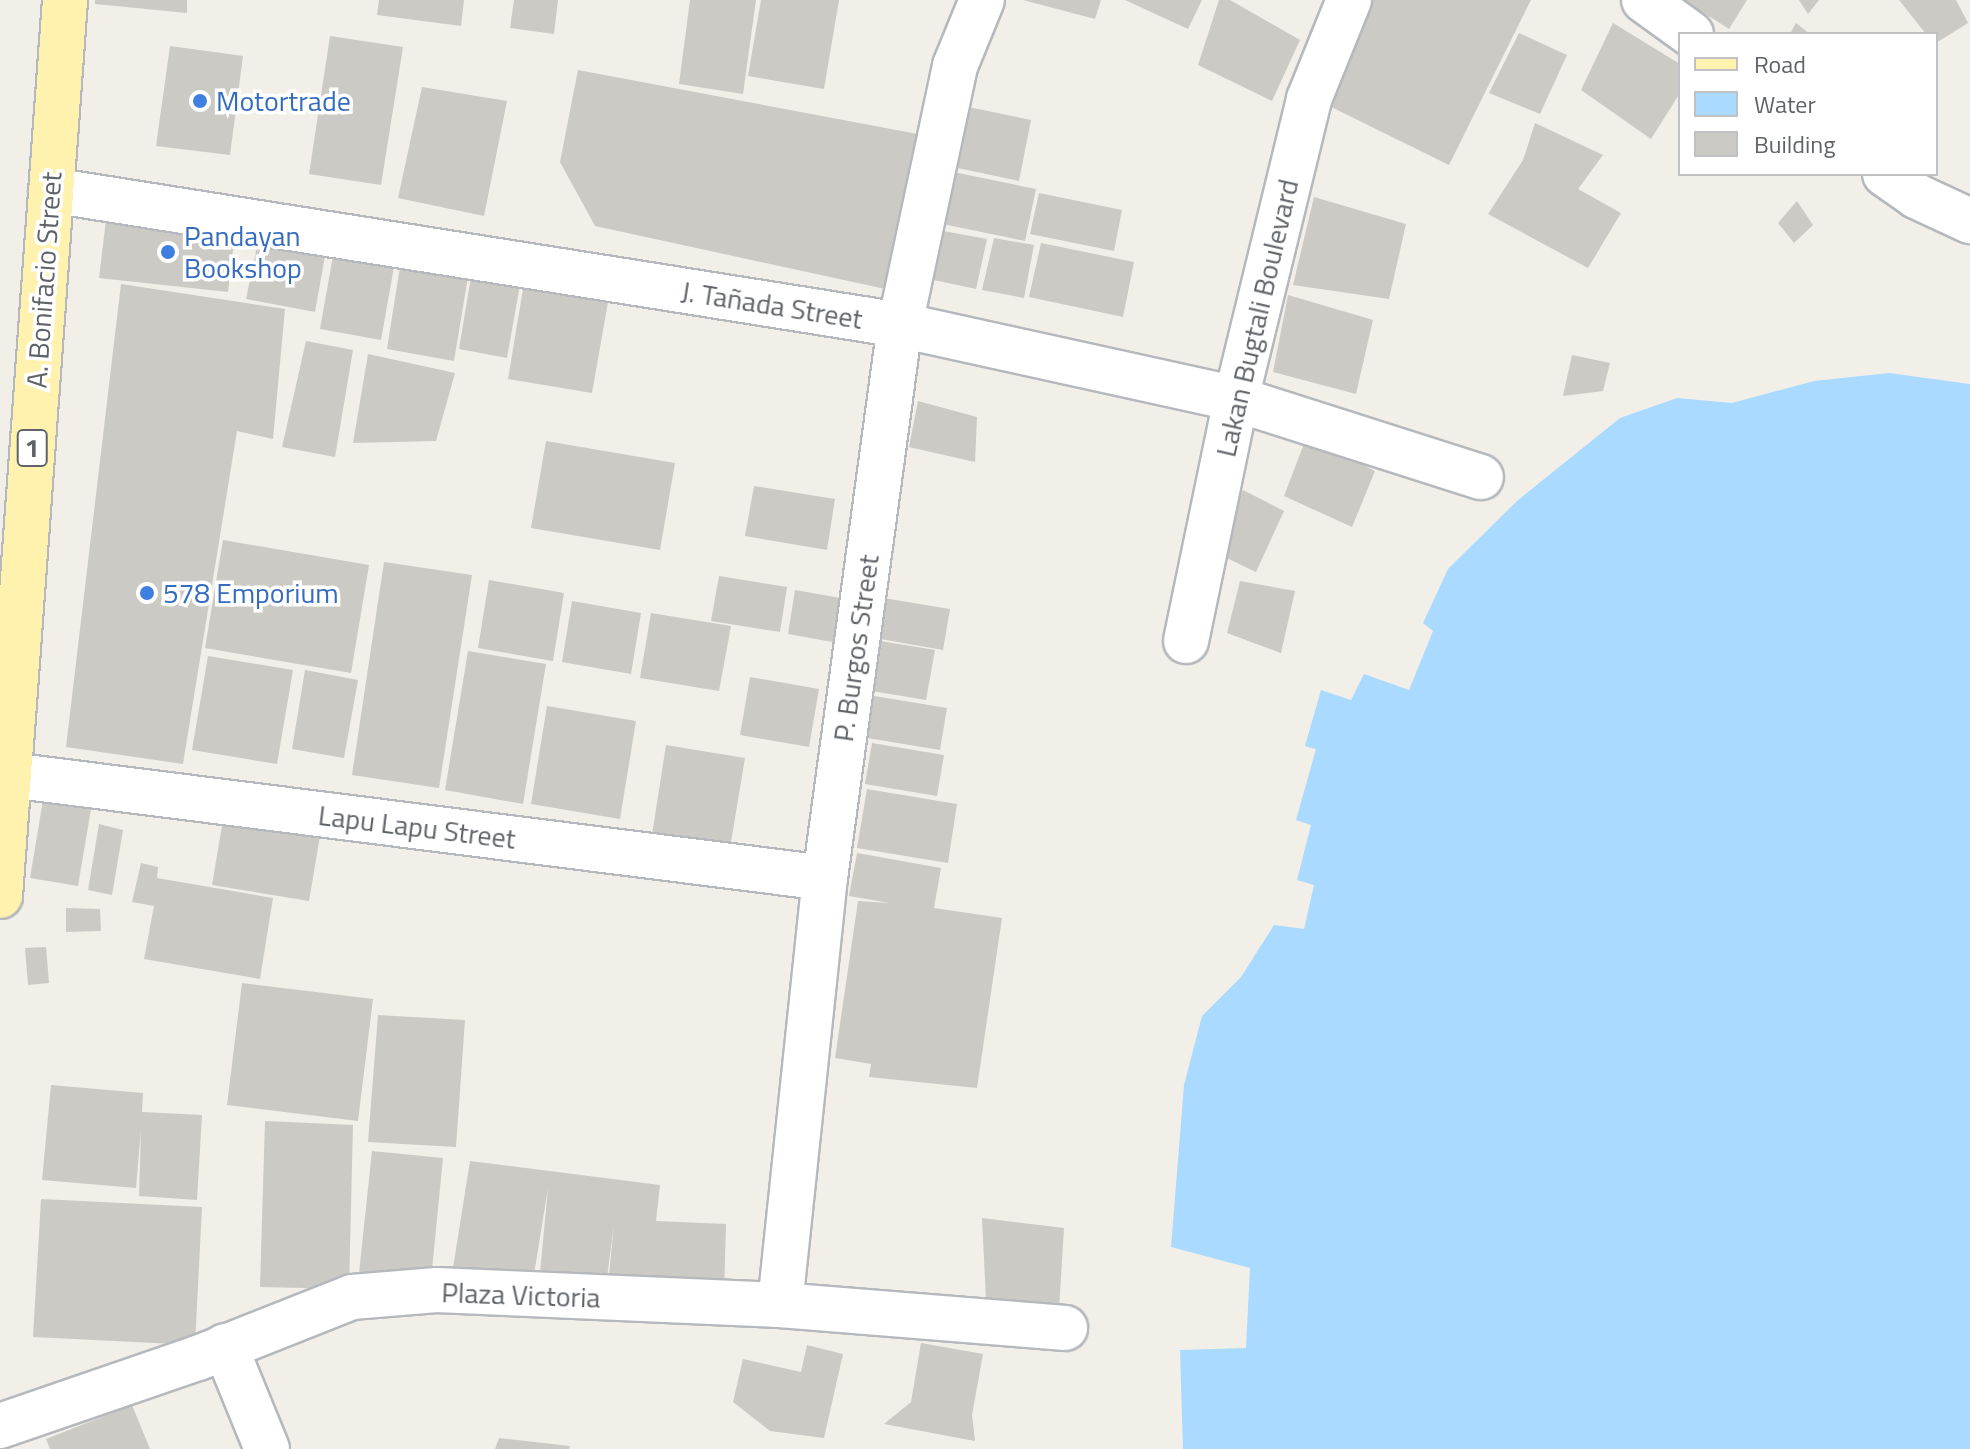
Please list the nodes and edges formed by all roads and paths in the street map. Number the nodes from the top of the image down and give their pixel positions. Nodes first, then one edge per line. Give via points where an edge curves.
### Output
1 (65, 0) edge
2 (1349, 0) edge
3 (1644, 0) edge
4 (975, 1) edge
5 (1688, 32) edge
6 (1888, 176) edge
7 (51, 190) junction
8 (1970, 221) edge
9 (900, 325) junction
10 (1236, 399) junction
11 (1481, 477) dead end
12 (1186, 641) dead end
13 (10, 775) junction
14 (825, 878) junction
15 (0, 896) edge
16 (780, 1305) junction
17 (1065, 1328) dead end
18 (225, 1346) junction
19 (0, 1426) edge
20 (267, 1449) edge

1 - 7 main road, A. Bonifacio Street / 1
2 - 10 street, Lakan Bugtali Boulevard via 1309,99
3 - 5 street
4 - 9 street, P. Burgos Street via 955,66
6 - 8 street via 1916,196
7 - 9 street, J. Tañada Street
7 - 13 main road, A. Bonifacio Street / 1
9 - 10 street, J. Tañada Street
9 - 14 street, P. Burgos Street
10 - 11 street, J. Tañada Street
10 - 12 street, Lakan Bugtali Boulevard
13 - 14 street, Lapu Lapu Street
13 - 15 main road, A. Bonifacio Street / 1
14 - 16 street, P. Burgos Street
16 - 17 street, Plaza Victoria
16 - 18 street, Plaza Victoria via 437,1290 352,1297
18 - 19 street, Plaza Victoria
18 - 20 street

